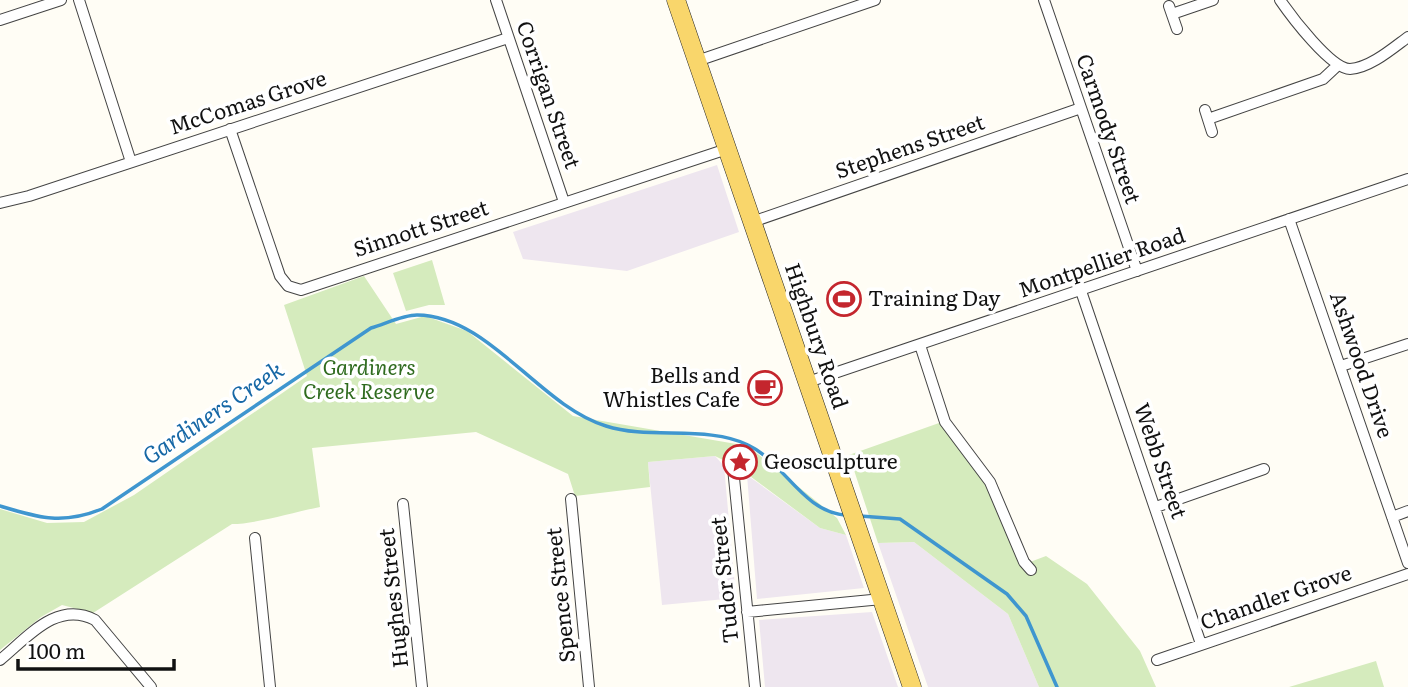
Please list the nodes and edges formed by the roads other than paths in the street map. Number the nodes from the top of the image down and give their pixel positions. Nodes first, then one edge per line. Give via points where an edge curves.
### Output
1 (61, 0) edge
2 (79, 0) edge
3 (495, 0) edge
4 (676, 0) edge
5 (875, 0) edge
6 (1044, 0) edge
7 (1213, 0) edge
8 (1280, 0) edge
9 (0, 20) edge
10 (1177, 29) dead end
11 (1408, 37) edge
12 (508, 38) junction
13 (697, 61) junction
14 (1338, 65) junction
15 (1080, 108) junction
16 (230, 129) junction
17 (1212, 132) dead end
18 (727, 149) junction
19 (131, 162) junction
20 (1408, 179) edge
21 (564, 202) junction
22 (0, 203) edge
23 (1289, 219) junction
24 (752, 222) junction
25 (1137, 271) junction
26 (1081, 291) junction
27 (1408, 344) edge
28 (920, 345) junction
29 (1341, 366) junction
30 (808, 382) junction
31 (733, 468) dead end
32 (1264, 469) dead end
33 (571, 499) dead end
34 (403, 504) dead end
35 (1156, 507) junction
36 (1408, 511) edge
37 (1392, 517) junction
38 (255, 538) dead end
39 (1408, 563) edge
40 (1031, 570) dead end
41 (1408, 574) edge
42 (882, 599) junction
43 (747, 612) junction
44 (1201, 644) junction
45 (0, 660) edge
46 (1157, 660) dead end
47 (151, 687) edge
48 (270, 687) edge
49 (422, 687) edge
50 (589, 687) edge
51 (755, 687) edge
52 (912, 687) edge

1 - 9 street
2 - 19 street
3 - 12 street, Corrigan Street
4 - 13 main road, Highbury Road
5 - 13 street
6 - 15 street, Carmody Street
7 - 10 street via 1171,10
8 - 14 street
11 - 14 street via 1364,65 1348,69
12 - 16 street, McComas Grove
12 - 21 street, Corrigan Street
13 - 18 main road, Highbury Road
14 - 17 street via 1323,79 1206,115
15 - 24 street, Stephens Street
15 - 25 street, Carmody Street
16 - 19 street, McComas Grove
16 - 21 street, Sinnott Street via 279,276 288,286 301,290
18 - 21 street, Sinnott Street
18 - 24 main road, Highbury Road
19 - 22 street, McComas Grove
20 - 23 street, Montpellier Road
23 - 25 street, Montpellier Road
23 - 29 street, Ashwood Drive
24 - 30 main road, Highbury Road
25 - 26 street, Montpellier Road
26 - 28 street, Montpellier Road
26 - 35 street, Webb Street
27 - 29 street
28 - 30 street, Montpellier Road
28 - 40 street via 945,422 990,482
29 - 37 street, Ashwood Drive
30 - 42 main road, Highbury Road
31 - 43 street, Tudor Street
32 - 35 street
33 - 50 street, Spence Street
34 - 49 street, Hughes Street
35 - 44 street, Webb Street
36 - 37 street
37 - 39 street, Ashwood Drive
38 - 48 street
41 - 44 street, Chandler Grove
42 - 43 street
42 - 52 main road, Highbury Road
43 - 51 street, Tudor Street
44 - 46 street, Chandler Grove
45 - 47 street via 48,622 67,612 85,615

